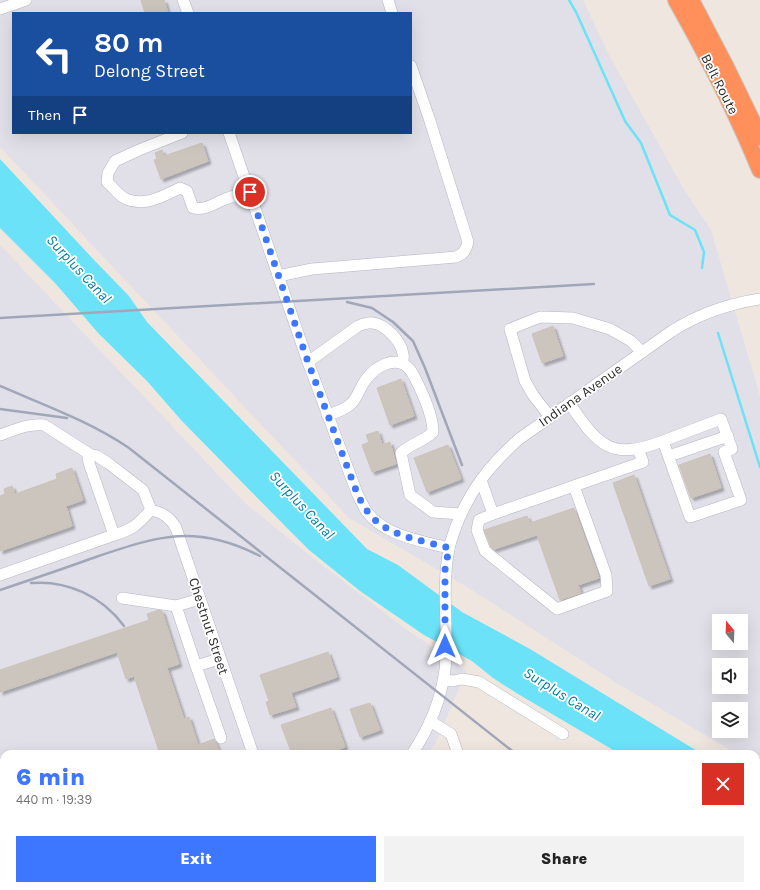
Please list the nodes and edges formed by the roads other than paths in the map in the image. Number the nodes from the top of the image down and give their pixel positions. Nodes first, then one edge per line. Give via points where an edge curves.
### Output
1 (26, 0) edge
2 (183, 0) edge
3 (388, 0) edge
4 (676, 0) edge
5 (691, 0) edge
6 (0, 9) edge
7 (188, 12) edge
8 (392, 12) edge
9 (412, 69) edge
10 (179, 134) edge
11 (229, 134) edge
12 (760, 137) edge
13 (760, 170) edge
14 (250, 192) junction
15 (278, 276) junction
16 (760, 299) edge
17 (642, 352) junction
18 (308, 362) junction
19 (402, 363) junction
20 (569, 403) junction
21 (327, 415) junction
22 (550, 417) junction
23 (0, 435) edge
24 (728, 436) junction
25 (663, 441) junction
26 (638, 449) junction
27 (91, 455) junction
28 (669, 456) junction
29 (481, 480) junction
30 (574, 486) junction
31 (151, 510) junction
32 (461, 514) junction
33 (494, 514) junction
34 (114, 535) junction
35 (449, 548) junction
36 (0, 575) edge
37 (122, 598) dead end
38 (200, 599) junction
39 (176, 606) junction
40 (219, 658) junction
41 (196, 666) junction
42 (443, 680) junction
43 (430, 721) junction
44 (563, 734) dead end
45 (221, 738) dead end
46 (252, 750) edge
47 (414, 750) edge
48 (457, 750) edge

1 - 6 street
2 - 7 street
3 - 8 street
4 - 13 highway, Belt Route via 743,128
5 - 12 highway, Belt Route
9 - 15 street via 468,242 466,249 462,255 456,257 312,269
10 - 14 street via 115,161 108,173 107,182 125,198 137,201 151,201 180,188 186,191 193,208 199,210
11 - 14 street
14 - 15 street
15 - 18 street
16 - 17 street, Indiana Avenue via 706,313 682,325
17 - 20 street, Indiana Avenue
17 - 22 street via 631,341 610,329 573,318 540,317 510,329 525,381
18 - 19 street via 358,326 374,323 392,334 400,345
18 - 21 street
19 - 21 street via 391,362 378,367 367,378 351,404
19 - 32 street via 411,370 420,387 433,424 433,432 427,438 407,446 401,453 410,495 433,512
20 - 22 street, Indiana Avenue
20 - 26 street via 598,440 621,450
21 - 35 street via 354,487 368,512 387,529
22 - 29 street, Indiana Avenue via 503,453
23 - 27 street via 29,425 44,425
24 - 25 street via 721,419
24 - 28 street
24 - 28 street via 732,449 724,452 741,500 690,517
25 - 26 street
25 - 28 street
26 - 30 street via 643,462
27 - 31 street via 108,463 143,490
27 - 34 street via 88,463
29 - 32 street, Indiana Avenue
29 - 33 street
30 - 33 street
30 - 33 street via 606,575 607,592 557,610 485,551 477,530 479,520
31 - 34 street via 136,526
31 - 38 street, Chestnut Street via 165,514 173,523
32 - 35 street, Indiana Avenue
34 - 36 street
35 - 42 street, Indiana Avenue via 445,570
37 - 39 street
38 - 39 street
38 - 40 street, Chestnut Street
39 - 41 street
40 - 41 street
40 - 46 street, Chestnut Street
41 - 45 street
42 - 43 street, Indiana Avenue
42 - 44 street via 462,679 479,682
43 - 47 street, Indiana Avenue
43 - 48 street via 451,734

